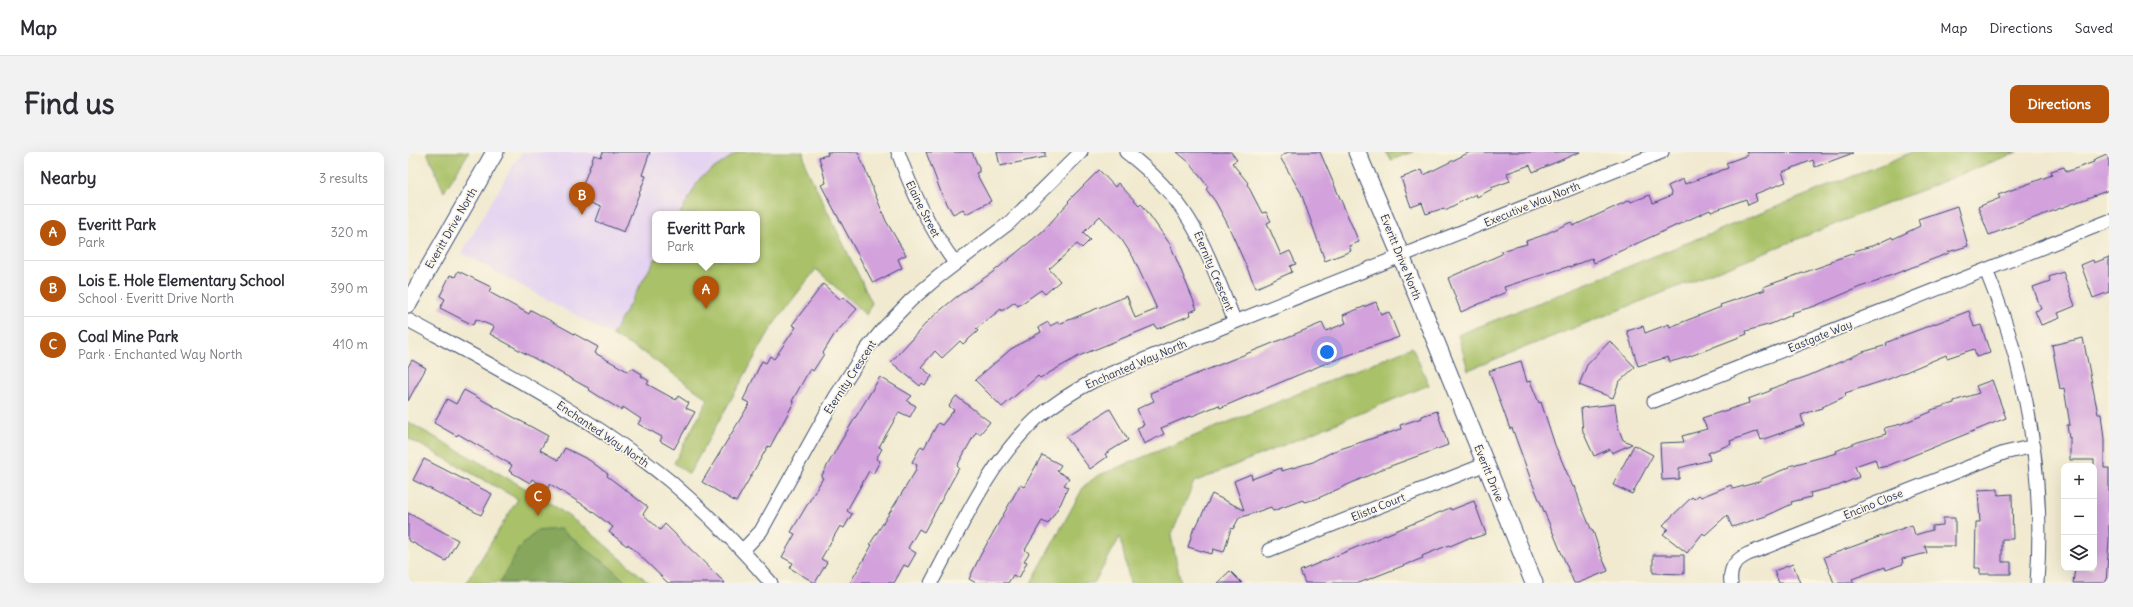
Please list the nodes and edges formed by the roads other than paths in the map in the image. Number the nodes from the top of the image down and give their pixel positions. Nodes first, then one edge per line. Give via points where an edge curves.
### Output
1 (494, 152) edge
2 (898, 152) edge
3 (1082, 152) edge
4 (1126, 152) edge
5 (1357, 152) edge
6 (1662, 152) edge
7 (2109, 221) edge
8 (1401, 256) junction
9 (955, 263) junction
10 (1986, 270) junction
11 (408, 304) edge
12 (408, 320) edge
13 (1235, 322) junction
14 (1444, 362) joint
15 (1654, 401) dead end
16 (2034, 446) junction
17 (1486, 464) junction
18 (743, 550) junction
19 (1269, 550) dead end
20 (771, 583) edge
21 (931, 583) edge
22 (1534, 583) edge
23 (1731, 583) edge
24 (2037, 583) edge

1 - 11 street, Everitt Drive North
2 - 9 street, Elaine Street via 922,210
3 - 9 street, Eternity Crescent via 1009,223
4 - 13 street, Eternity Crescent via 1159,180 1189,217 1202,241
5 - 8 street, Everitt Drive North
6 - 8 street, Executive Way North
7 - 10 street, Eastgate Way
8 - 13 street, Enchanted Way North
8 - 14 street, Everitt Drive North
9 - 18 street, Eternity Crescent via 911,300 865,351 836,396 761,531
10 - 15 street, Eastgate Way
10 - 16 street via 2000,306 2020,373
12 - 18 street, Enchanted Way North via 598,428 671,482
13 - 21 street, Enchanted Way North via 1095,380 1056,403 1037,418 995,468
14 - 17 street, Everitt Drive
16 - 23 street, Encino Close via 2004,453 1748,554 1734,564 1730,575
16 - 24 street via 2040,521
17 - 19 street, Elista Court
17 - 22 street, Everitt Drive
18 - 20 street, Enchanted Way North

